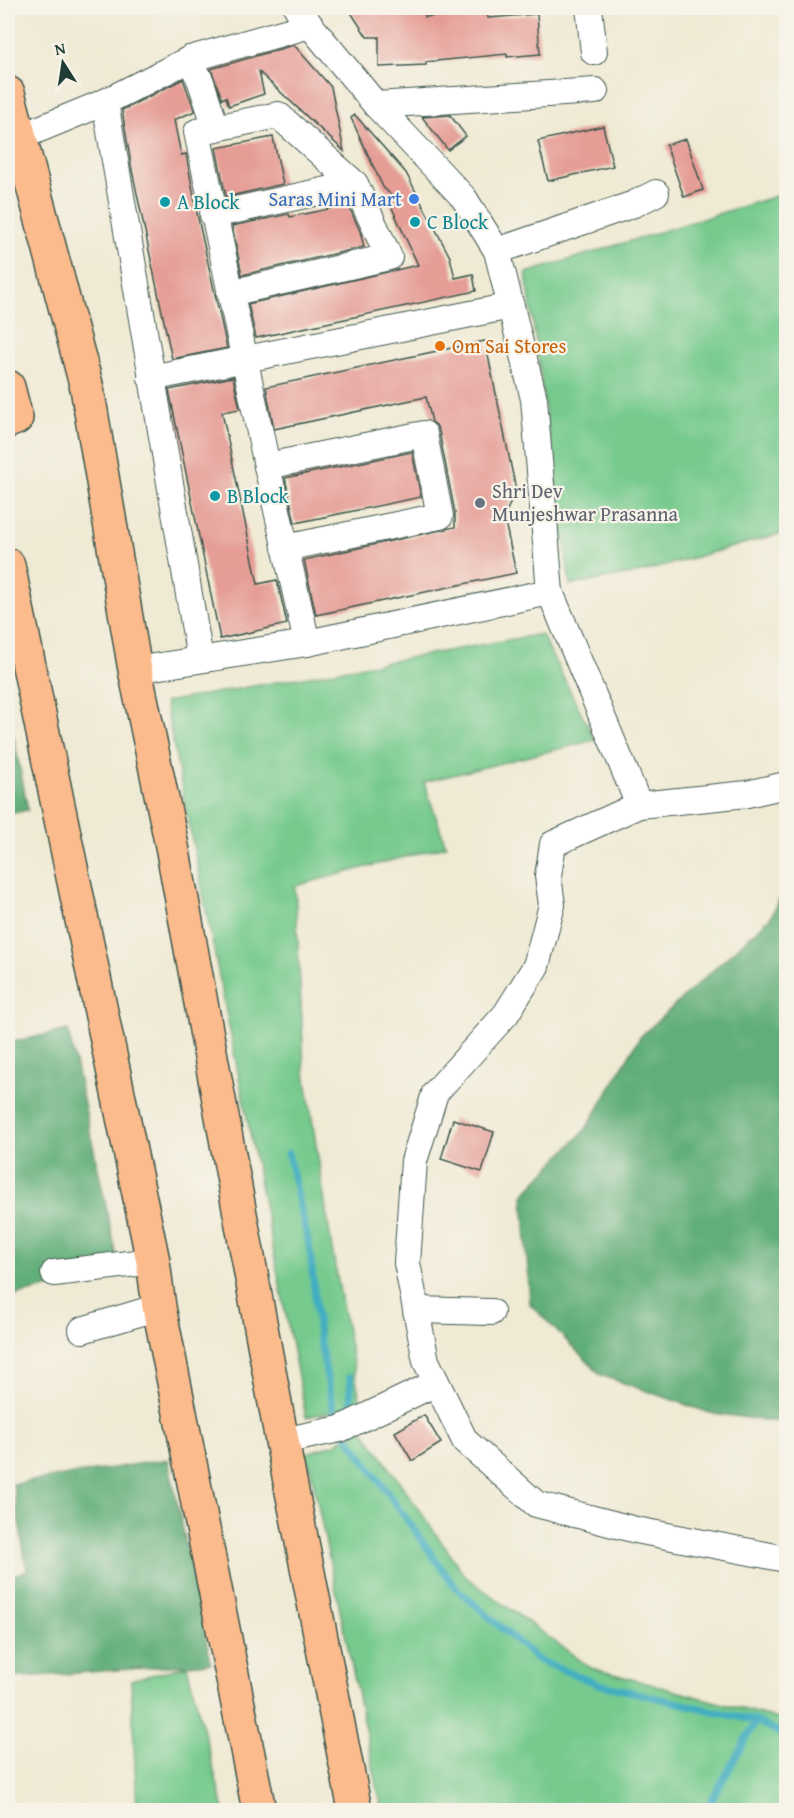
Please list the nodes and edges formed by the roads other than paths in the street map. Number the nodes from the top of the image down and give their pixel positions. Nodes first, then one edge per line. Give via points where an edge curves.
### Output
1 (589, 8) edge
2 (303, 16) edge
3 (594, 52) dead end
4 (190, 59) junction
5 (595, 91) dead end
6 (8, 93) edge
7 (105, 102) junction
8 (376, 105) junction
9 (216, 128) junction
10 (20, 137) junction
11 (355, 184) junction
12 (645, 198) dead end
13 (213, 215) junction
14 (497, 251) junction
15 (230, 293) junction
16 (511, 306) junction
17 (245, 358) junction
18 (151, 378) junction
19 (8, 387) edge
20 (8, 421) edge
21 (267, 466) junction
22 (285, 548) junction
23 (8, 566) edge
24 (550, 592) junction
25 (307, 643) junction
26 (200, 659) junction
27 (135, 669) junction
28 (786, 785) edge
29 (639, 805) junction
30 (153, 1261) junction
31 (54, 1273) dead end
32 (159, 1307) junction
33 (416, 1310) junction
34 (491, 1312) dead end
35 (82, 1330) dead end
36 (436, 1383) junction
37 (282, 1441) junction
38 (786, 1559) edge
39 (259, 1810) edge
40 (355, 1810) edge

1 - 3 street
2 - 4 street
2 - 8 street
4 - 7 street
4 - 9 street
5 - 8 street
6 - 10 highway
7 - 10 street
7 - 18 street
8 - 14 street via 464,198
9 - 11 street via 278,115
9 - 13 street via 197,132
10 - 27 highway via 87,388
11 - 13 street
11 - 15 street via 389,257
12 - 14 street
13 - 15 street
14 - 16 street
15 - 17 street
16 - 17 street
16 - 24 street via 534,399
17 - 18 street
17 - 21 street
18 - 26 street
19 - 20 highway via 16,418
21 - 22 street
21 - 22 street via 424,434 440,516
22 - 25 street
23 - 30 highway
24 - 25 street
24 - 29 street
25 - 26 street
26 - 27 street
27 - 37 highway via 172,846
28 - 29 street via 747,794
29 - 33 street via 553,844 548,876 552,905 536,966 506,1014 435,1093 414,1161 406,1263
30 - 31 street
30 - 32 highway
32 - 35 street
32 - 39 highway
33 - 34 street
33 - 36 street via 426,1361
36 - 37 street via 340,1429
36 - 38 street via 465,1441 536,1504 636,1530
37 - 40 highway

